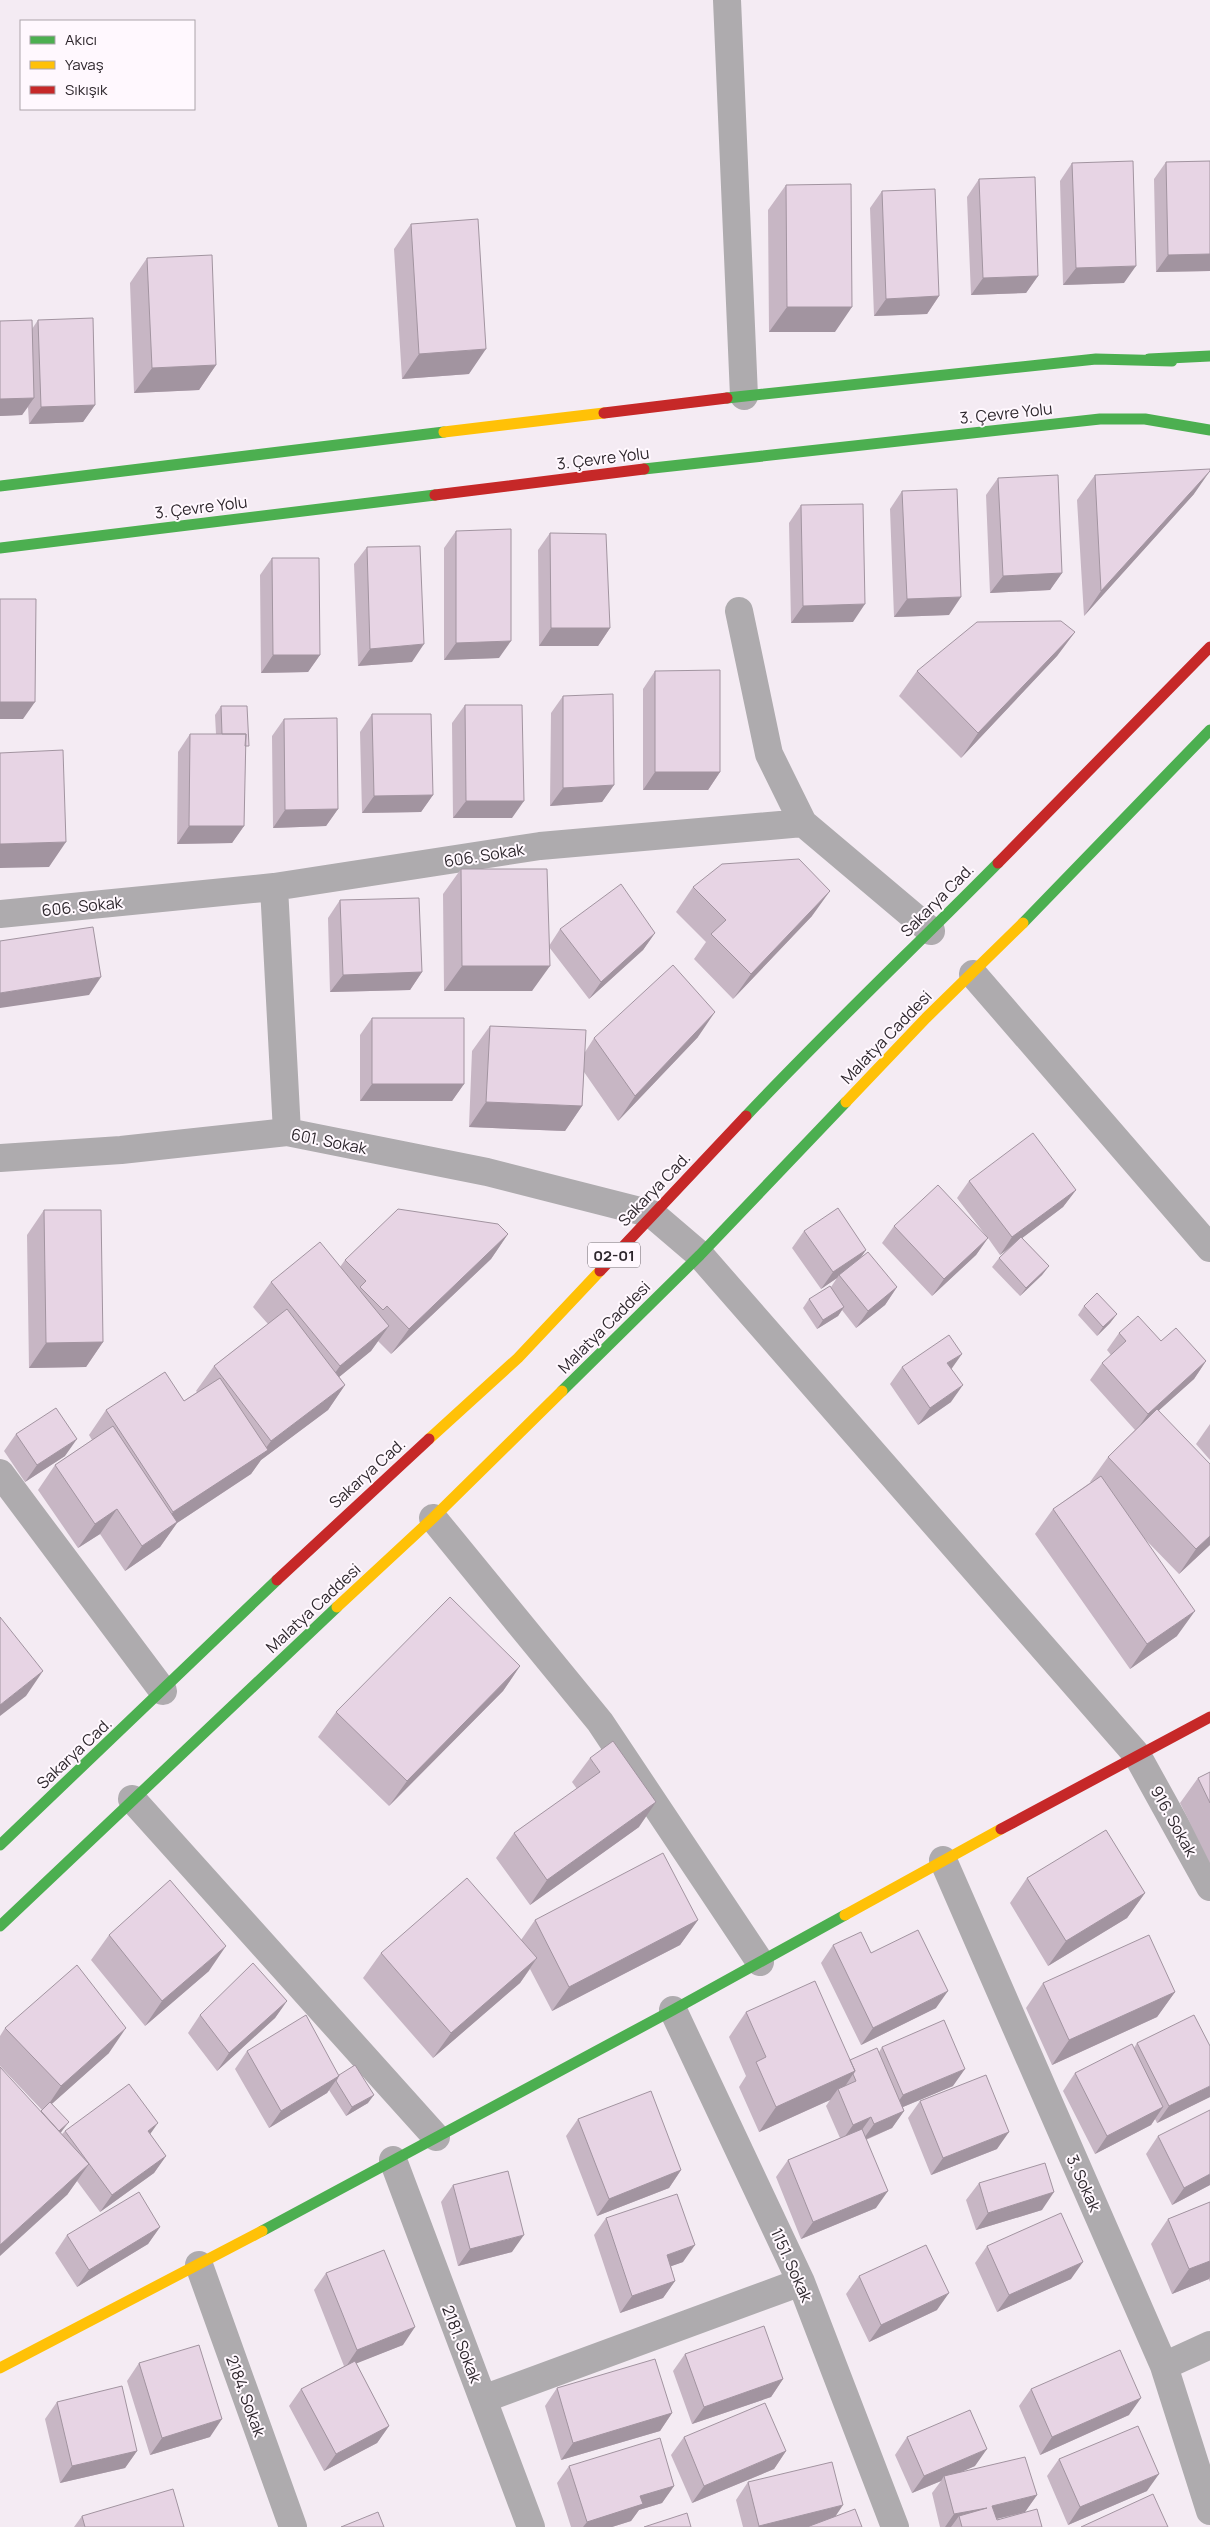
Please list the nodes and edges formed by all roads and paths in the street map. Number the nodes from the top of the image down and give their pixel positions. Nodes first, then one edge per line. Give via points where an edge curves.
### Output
1 (727, 0) edge
2 (1210, 356) edge
3 (1149, 359) junction
4 (1210, 367) edge
5 (744, 396) junction
6 (1210, 430) edge
7 (0, 486) edge
8 (0, 548) edge
9 (739, 612) dead end
10 (1210, 647) edge
11 (1210, 730) edge
12 (803, 823) junction
13 (274, 887) junction
14 (0, 914) edge
15 (931, 931) junction
16 (973, 974) junction
17 (287, 1132) junction
18 (0, 1158) edge
19 (652, 1214) junction
20 (1210, 1248) edge
21 (700, 1254) junction
22 (0, 1473) edge
23 (432, 1518) junction
24 (163, 1690) junction
25 (1210, 1717) edge
26 (1138, 1755) junction
27 (132, 1799) junction
28 (0, 1845) edge
29 (943, 1860) junction
30 (1210, 1887) edge
31 (0, 1926) edge
32 (760, 1962) junction
33 (674, 2010) junction
34 (436, 2137) junction
35 (393, 2160) junction
36 (199, 2265) junction
37 (801, 2282) junction
38 (1210, 2345) edge
39 (1164, 2366) junction
40 (0, 2368) edge
41 (483, 2399) junction
42 (1210, 2511) edge
43 (293, 2527) edge
44 (531, 2527) edge
45 (895, 2527) edge

1 - 5 street
2 - 3 main road
3 - 4 main road
3 - 5 main road via 1096,359
5 - 7 main road
6 - 8 main road, 3. Çevre Yolu via 1145,419 1100,419 741,458
9 - 12 street via 769,754
10 - 15 main road, Sakarya Cad. / 02-01
11 - 16 main road, Malatya Caddesi
12 - 13 street, 606. Sokak via 540,846
12 - 15 street
13 - 14 street, 606. Sokak
13 - 17 street
15 - 19 main road, Sakarya Cad. / 02-01 via 820,1038
16 - 20 street
16 - 21 main road, Malatya Caddesi via 926,1018
17 - 18 street, 601. Sokak via 121,1150
17 - 19 street, 601. Sokak via 487,1172
19 - 21 street, 916. Sokak
19 - 24 main road, Sakarya Cad. / 02-01 via 518,1358 344,1516
21 - 23 main road, Malatya Caddesi
21 - 26 street, 916. Sokak
22 - 24 street
23 - 27 main road, Malatya Caddesi
23 - 32 street via 600,1722
24 - 28 main road, Sakarya Cad. / 02-01
25 - 26 main road
26 - 29 main road
26 - 30 street, 916. Sokak
27 - 31 main road, Malatya Caddesi
27 - 34 street
29 - 32 main road
29 - 39 street, 3. Sokak
32 - 33 main road
33 - 34 main road
33 - 37 street, 1151. Sokak
34 - 35 main road
35 - 36 main road
35 - 41 street, 2181. Sokak
36 - 40 main road
36 - 43 street, 2184. Sokak
37 - 41 street
37 - 45 street, 1151. Sokak
38 - 39 street
39 - 42 street, 3. Sokak
41 - 44 street, 2181. Sokak

